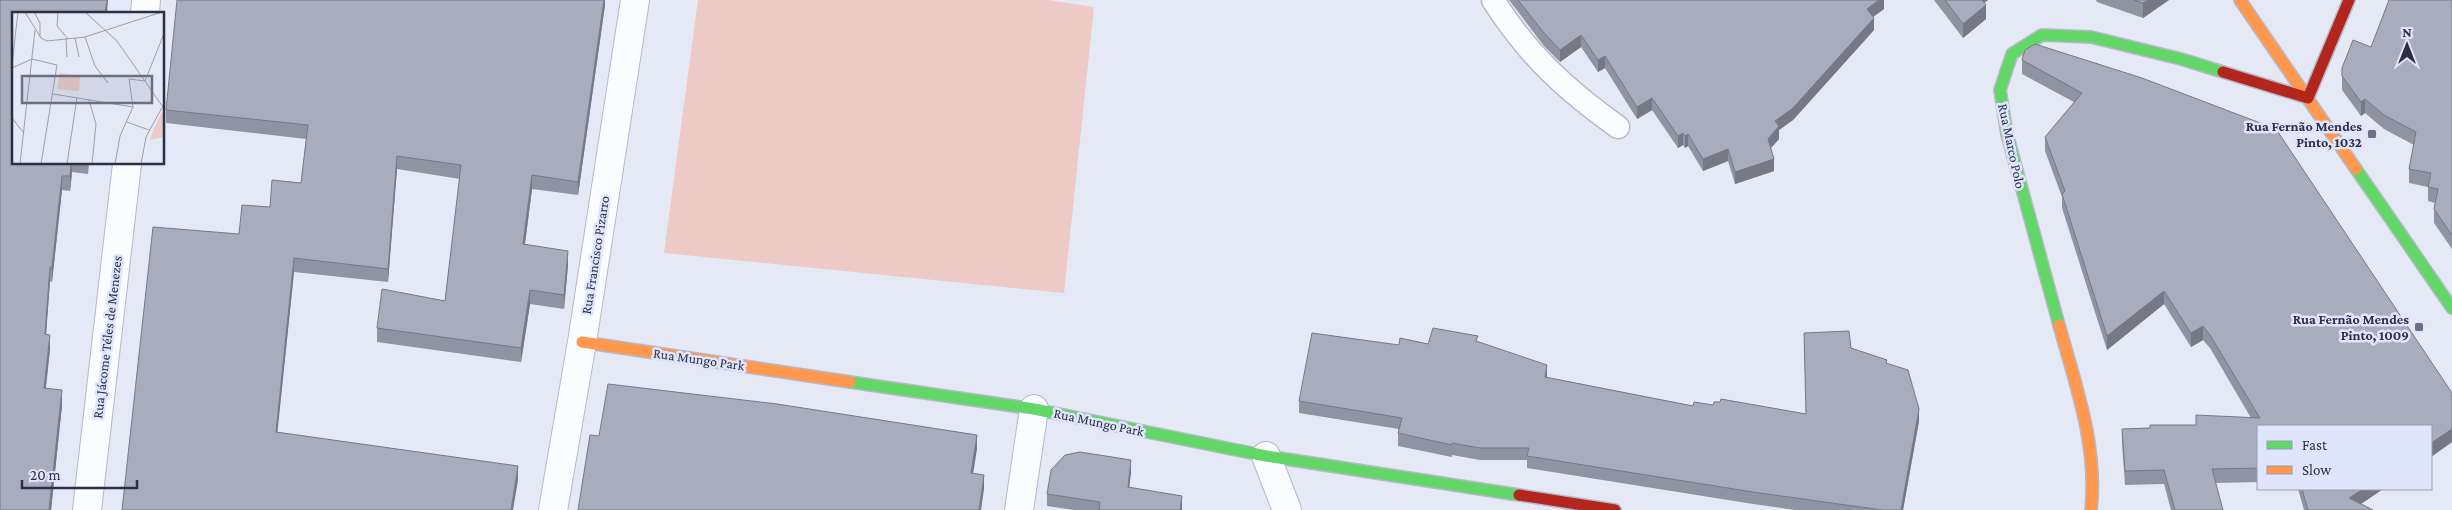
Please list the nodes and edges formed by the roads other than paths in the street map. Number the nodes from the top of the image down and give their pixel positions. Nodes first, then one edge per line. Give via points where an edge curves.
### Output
1 (635, 0) edge
2 (1493, 0) edge
3 (2240, 0) edge
4 (2350, 0) edge
5 (2308, 98) junction
6 (1618, 127) dead end
7 (127, 165) edge
8 (2452, 308) edge
9 (582, 342) junction
10 (1034, 408) junction
11 (1266, 456) junction
12 (87, 510) edge
13 (553, 510) edge
14 (1019, 510) edge
15 (1287, 510) edge
16 (1614, 510) edge
17 (2091, 510) edge

1 - 9 street, Rua Francisco Pizarro
2 - 6 lane via 1512,29 1543,65 1575,96
3 - 5 street
4 - 5 street
5 - 8 street
5 - 17 street, Rua Marco Polo via 2181,59 2091,37 2042,35 2012,54 2000,90 2007,134 2086,423 2094,482
7 - 12 street, Rua Jácome Téles de Menezes
9 - 10 street, Rua Mungo Park
9 - 13 street, Rua Francisco Pizarro
10 - 11 street, Rua Mungo Park
10 - 14 street
11 - 15 street
11 - 16 street, Rua Mungo Park

